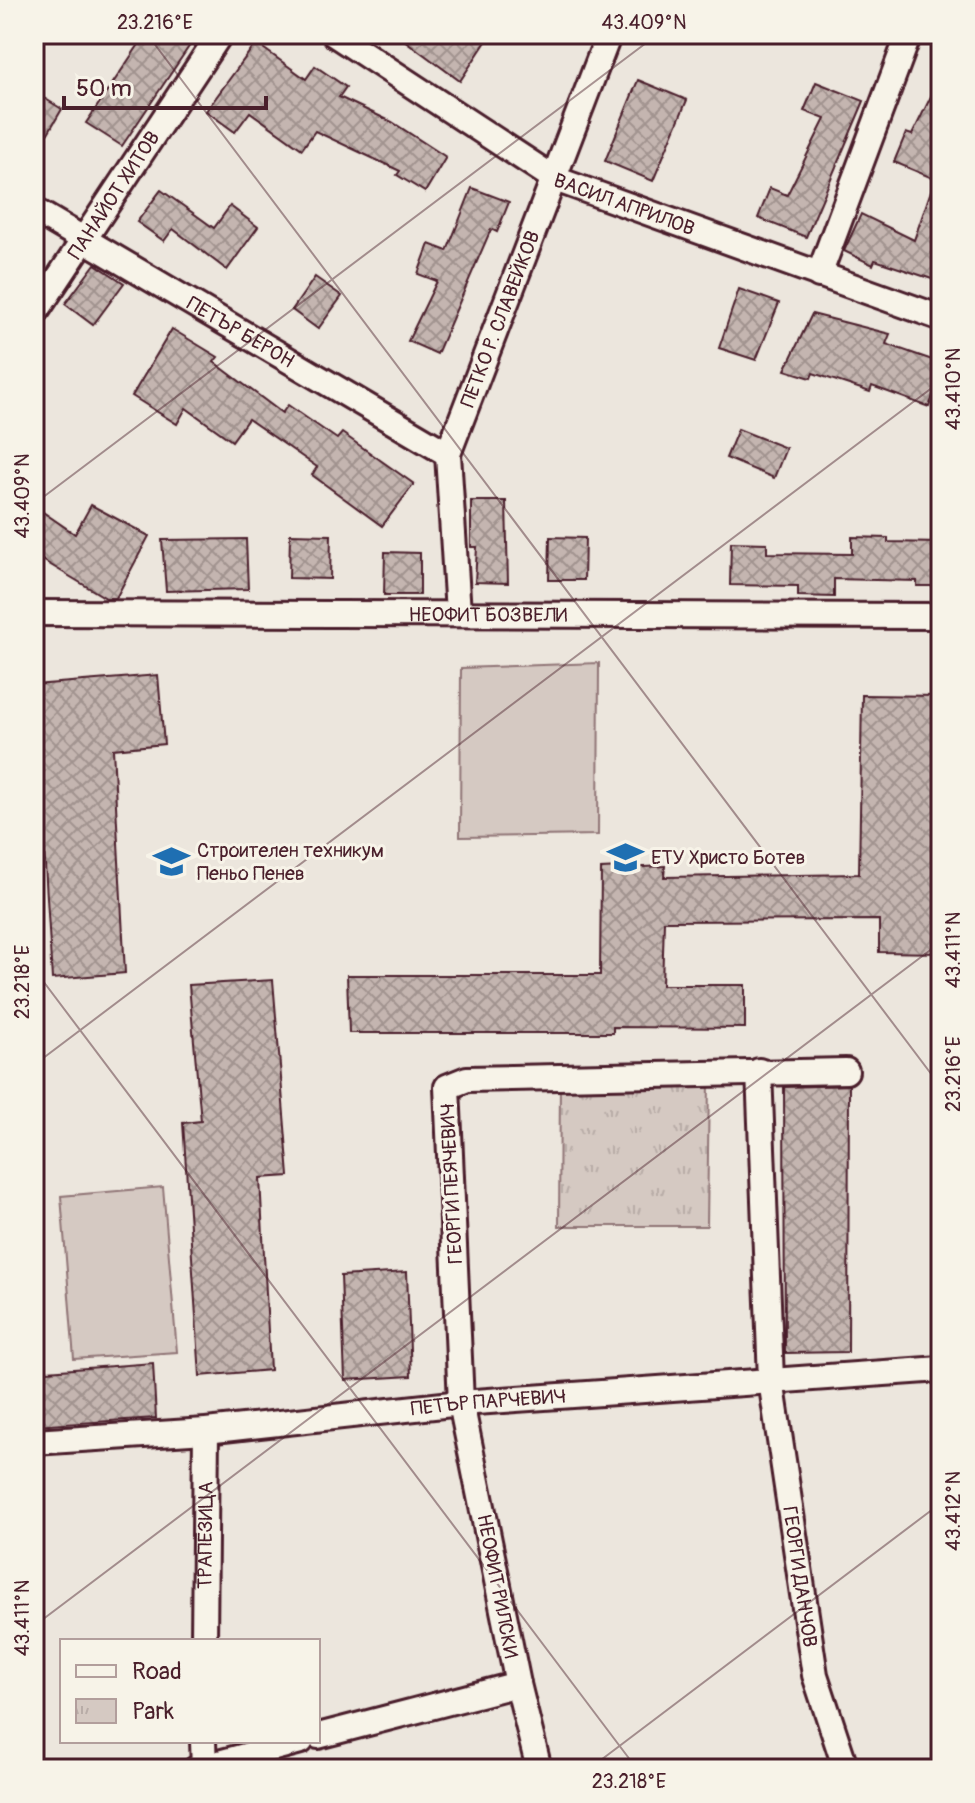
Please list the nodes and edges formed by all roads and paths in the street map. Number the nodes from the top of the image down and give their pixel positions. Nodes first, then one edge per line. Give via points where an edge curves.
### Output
1 (220, 34) edge
2 (334, 34) edge
3 (609, 34) edge
4 (909, 34) edge
5 (555, 179) junction
6 (34, 210) edge
7 (85, 241) junction
8 (819, 275) junction
9 (34, 315) edge
10 (941, 318) edge
11 (448, 454) junction
12 (34, 613) edge
13 (458, 613) junction
14 (941, 616) edge
15 (759, 1071) junction
16 (846, 1071) dead end
17 (941, 1369) edge
18 (771, 1380) junction
19 (461, 1403) junction
20 (206, 1431) junction
21 (34, 1442) edge
22 (204, 1639) edge
23 (518, 1684) junction
24 (320, 1735) edge
25 (203, 1743) edge
26 (294, 1743) edge
27 (201, 1768) edge
28 (539, 1769) edge
29 (846, 1769) edge

1 - 7 street, ПАНАЙОТ ХИТОВ
2 - 5 street, ВАСИЛ АПРИЛОВ
3 - 5 street, ПЕТКО Р. СЛАВЕЙКОВ
4 - 8 street
5 - 8 street, ВАСИЛ АПРИЛОВ
5 - 11 street, ПЕТКО Р. СЛАВЕЙКОВ
6 - 7 street, ПЕТЪР БЕРОН
7 - 9 street, ПАНАЙОТ ХИТОВ
7 - 11 street, ПЕТЪР БЕРОН
8 - 10 street, ВАСИЛ АПРИЛОВ
11 - 13 street, ПЕТКО Р. СЛАВЕЙКОВ
12 - 13 street, НЕОФИТ БОЗВЕЛИ
13 - 14 street, НЕОФИТ БОЗВЕЛИ
15 - 16 street, ГЕОРГИ ПЕЯЧЕВИЧ
15 - 18 street
15 - 19 street, ГЕОРГИ ПЕЯЧЕВИЧ via 467,1079 447,1087
17 - 18 street, ПЕТЪР ПАРЧЕВИЧ
18 - 19 street, ПЕТЪР ПАРЧЕВИЧ
18 - 29 street, ГЕОРГИ ДАНЧОВ via 815,1675
19 - 20 street, ПЕТЪР ПАРЧЕВИЧ
19 - 23 street, НЕОФИТ РИЛСКИ
20 - 21 street, ПЕТЪР ПАРЧЕВИЧ
20 - 22 street, ТРАПЕЗИЦА
23 - 24 street
23 - 28 street, НЕОФИТ РИЛСКИ
25 - 27 street
26 - 27 street

